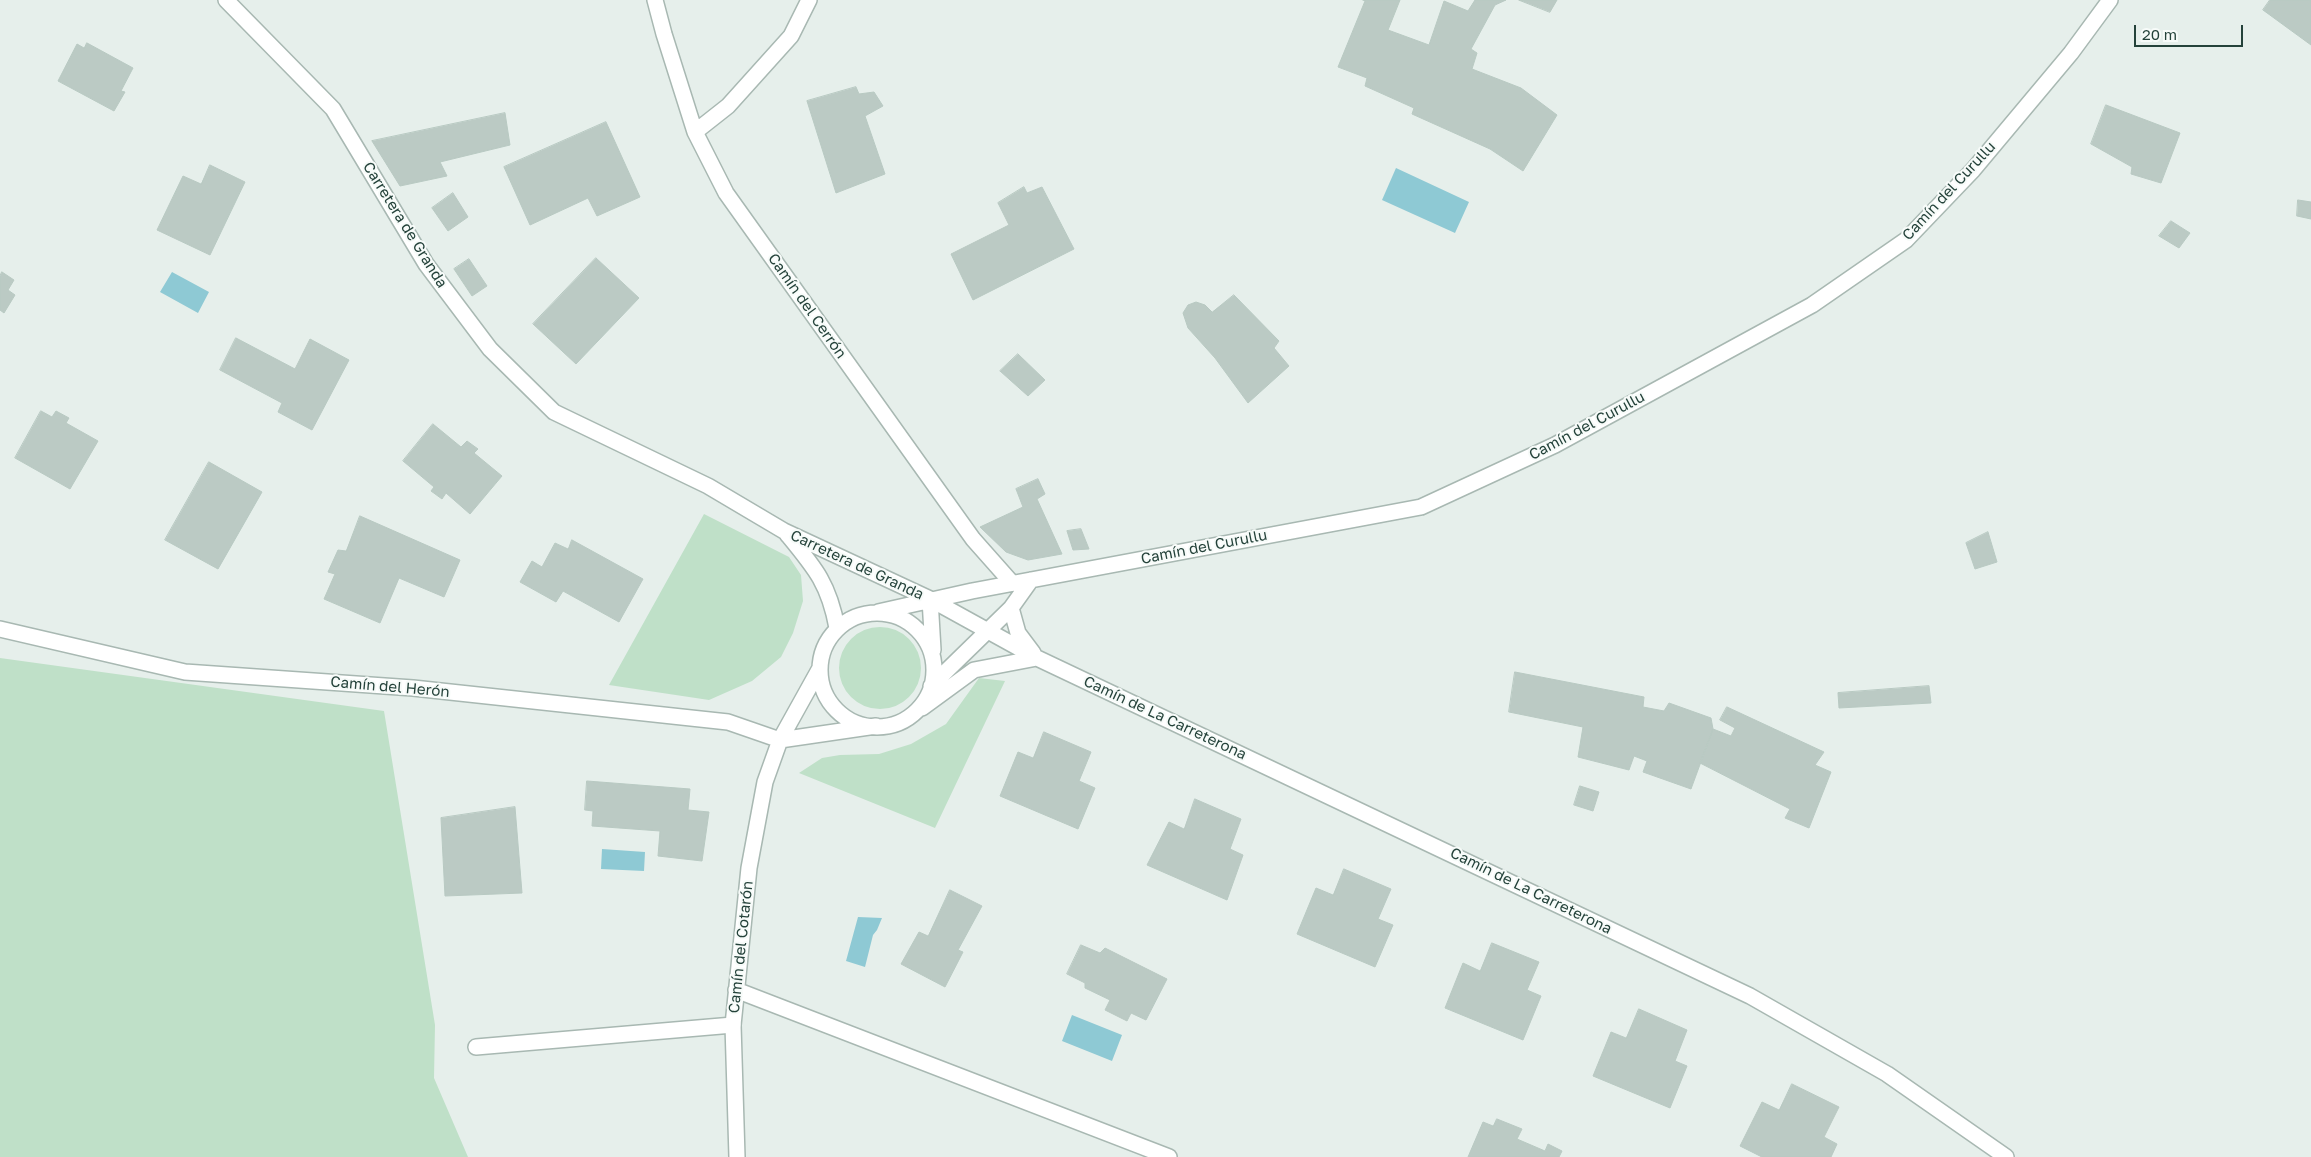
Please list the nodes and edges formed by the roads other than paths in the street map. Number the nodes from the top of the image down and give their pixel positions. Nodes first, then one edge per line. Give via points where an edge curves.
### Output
1 (226, 0) edge
2 (655, 0) edge
3 (809, 0) edge
4 (2110, 0) edge
5 (695, 132) junction
6 (784, 531) junction
7 (1031, 580) junction
8 (1012, 584) junction
9 (930, 599) junction
10 (1011, 608) junction
11 (878, 612) junction
12 (837, 628) junction
13 (0, 629) edge
14 (988, 631) junction
15 (1037, 658) junction
16 (820, 668) junction
17 (933, 678) junction
18 (916, 711) junction
19 (876, 726) junction
20 (780, 740) junction
21 (736, 990) junction
22 (733, 1026) junction
23 (476, 1047) dead end
24 (737, 1157) edge
25 (1169, 1157) edge
26 (2006, 1157) edge

1 - 6 street, Carretera de Granda via 333,109 426,264 490,349 554,412 708,486
2 - 5 street, Camín del Cerrón
3 - 5 street via 791,36 728,106
4 - 7 street, Camín del Curullu via 1973,170 1906,240 1812,305 1555,445 1421,507
5 - 8 street, Camín del Cerrón via 726,193 973,539
6 - 9 street, Carretera de Granda
6 - 12 street, Carretera de Granda via 824,583
7 - 8 street, Camín del Curullu
7 - 10 street
8 - 9 street, Camín del Curullu
9 - 11 street, Camín del Curullu
9 - 14 street, Camín de La Carreterona
9 - 17 street
10 - 14 street
10 - 15 street, Camín de La Carreterona via 1018,633
11 - 12 street via 863,614
11 - 17 street via 911,624 924,637 932,654
12 - 16 street via 822,653
13 - 20 street, Camín del Herón via 185,672 413,688 728,722
14 - 15 street, Camín de La Carreterona
14 - 17 street
15 - 18 street via 974,670
15 - 26 street, Camín de La Carreterona via 1750,996 1887,1074
16 - 19 street via 822,686 842,715 858,723
16 - 20 street, Camín del Cotarón
17 - 18 street via 926,700
18 - 19 street via 890,725
19 - 20 street
20 - 21 street, Camín del Cotarón via 765,782 749,868
21 - 22 street, Camín del Cotarón
21 - 25 street
22 - 23 street
22 - 24 street, Camín del Cotarón

